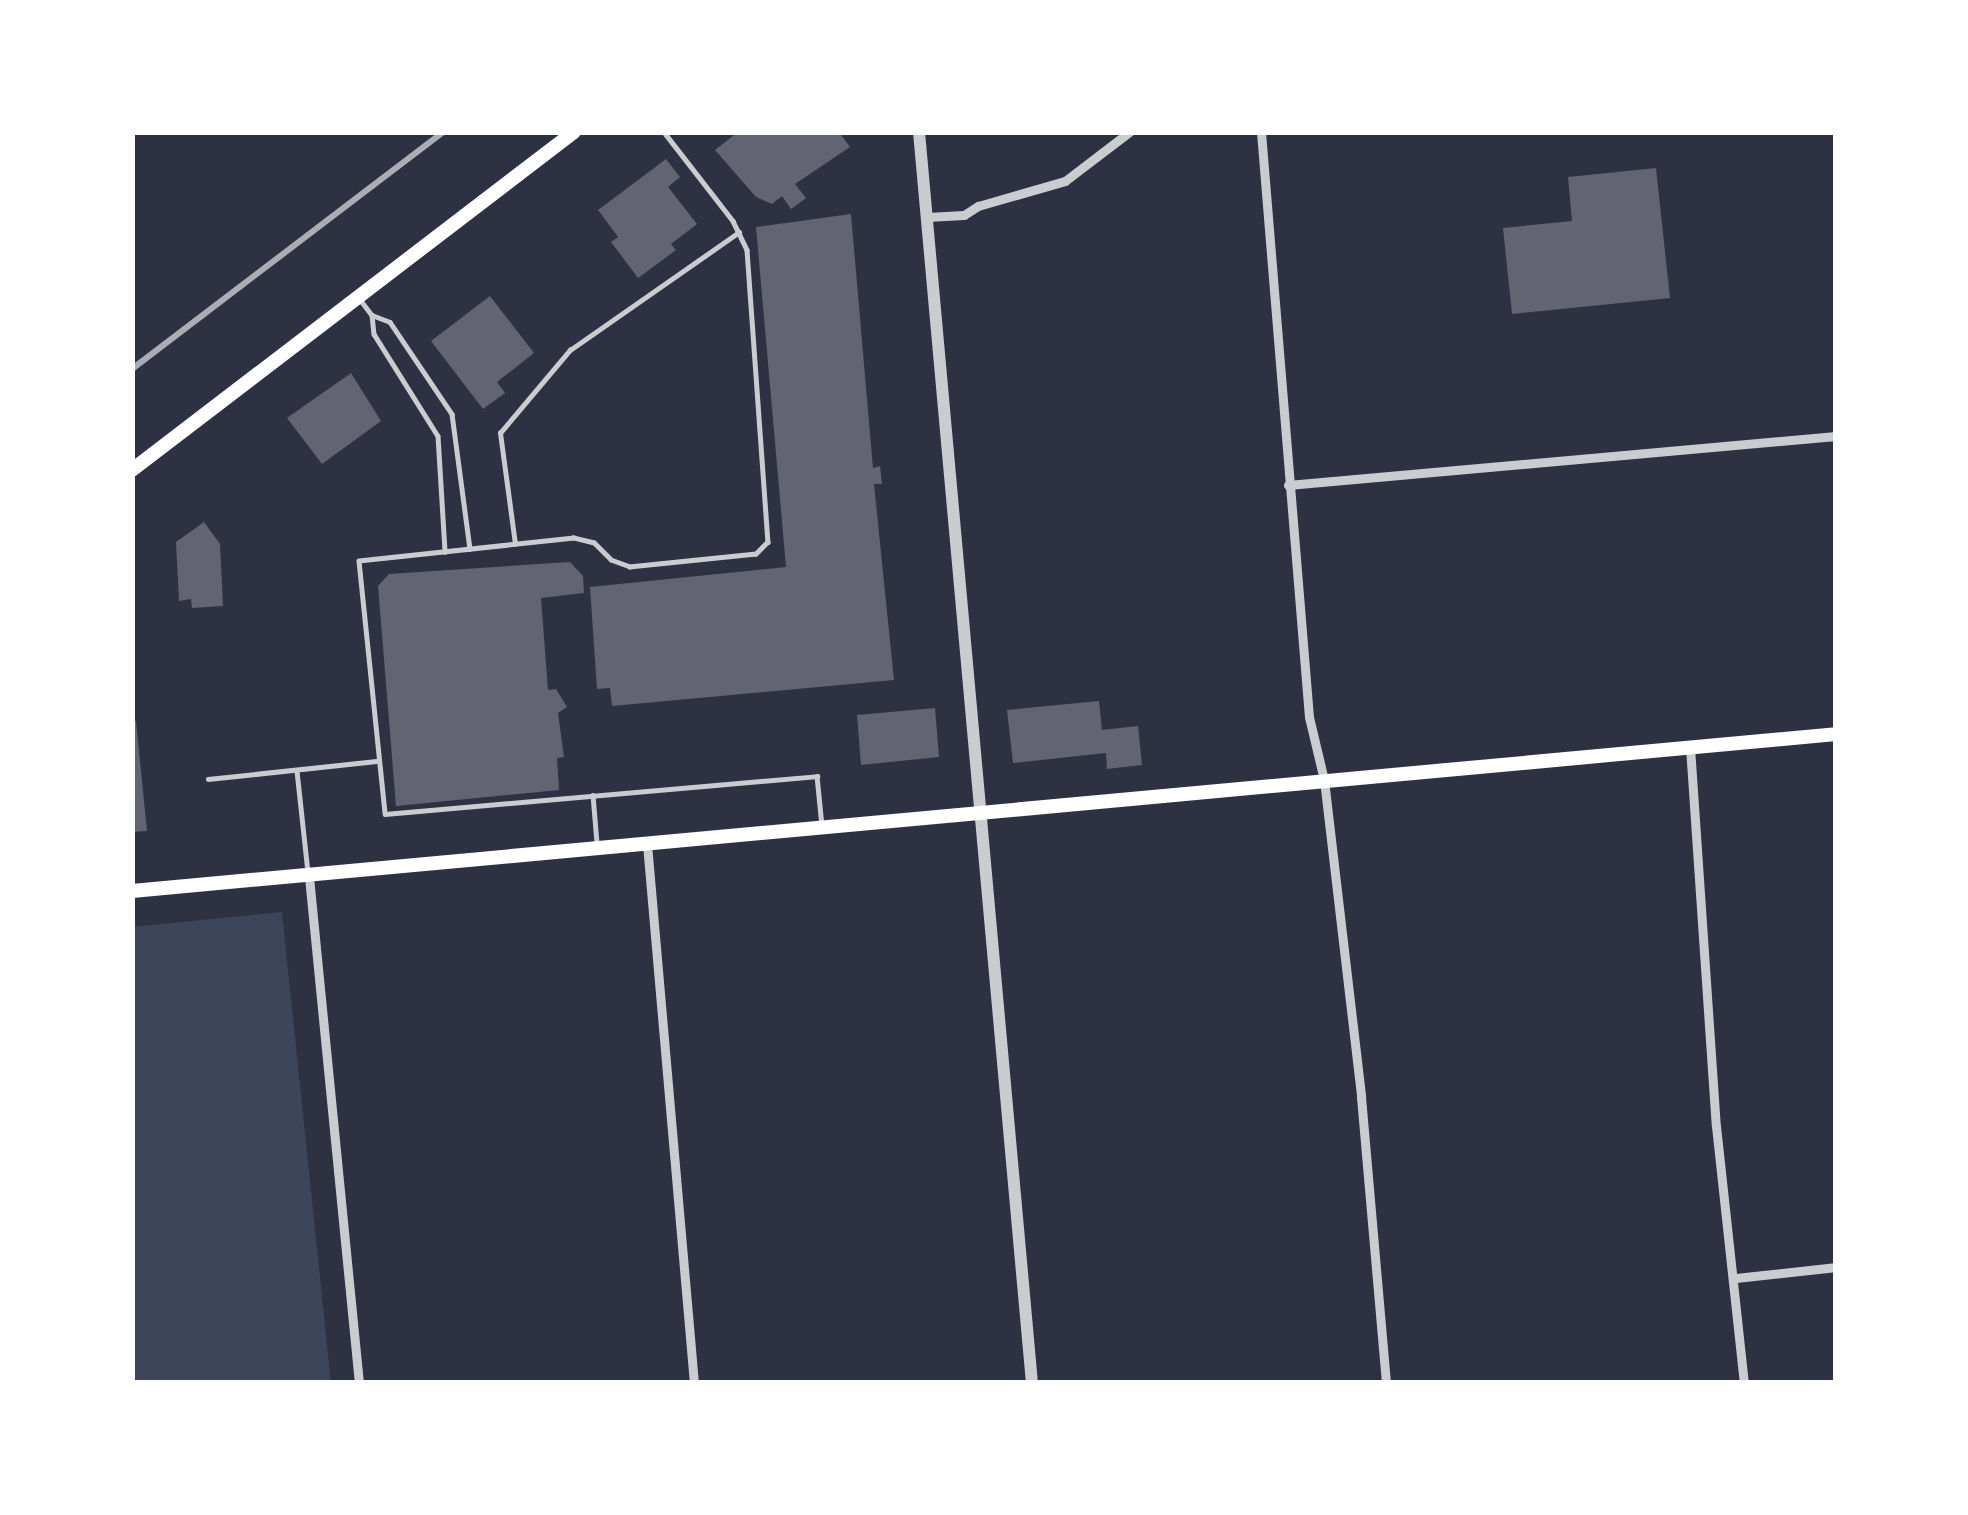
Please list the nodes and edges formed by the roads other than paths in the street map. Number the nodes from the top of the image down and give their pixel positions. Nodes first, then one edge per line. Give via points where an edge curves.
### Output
1 (576, 132) edge
2 (662, 132) edge
3 (919, 132) edge
4 (1130, 132) edge
5 (1261, 132) edge
6 (926, 217) junction
7 (740, 232) junction
8 (358, 297) junction
9 (372, 315) junction
10 (1836, 436) edge
11 (132, 470) edge
12 (1288, 485) junction
13 (515, 544) junction
14 (470, 549) junction
15 (445, 552) junction
16 (1836, 734) edge
17 (1690, 747) junction
18 (378, 761) junction
19 (297, 771) junction
20 (208, 779) dead end
21 (1324, 779) junction
22 (593, 796) junction
23 (981, 812) junction
24 (822, 827) junction
25 (646, 844) junction
26 (597, 849) junction
27 (309, 877) junction
28 (132, 891) edge
29 (1836, 1267) edge
30 (1736, 1278) junction
31 (359, 1383) edge
32 (694, 1383) edge
33 (1032, 1383) edge
34 (1386, 1383) edge
35 (1744, 1383) edge

1 - 8 main road
2 - 7 lane
3 - 6 street
4 - 6 street via 1065,181 964,215
5 - 12 street
6 - 23 street
7 - 13 lane via 570,350 500,433
7 - 13 lane via 770,512 763,550 629,567 585,539
8 - 9 lane
8 - 11 main road
9 - 14 lane via 390,322 452,414
9 - 15 lane via 374,334 438,436
10 - 12 street
12 - 21 street via 1310,717
13 - 14 lane
14 - 15 lane
15 - 18 lane via 359,561
16 - 17 main road
17 - 21 main road
17 - 30 street via 1716,1126
18 - 19 lane
18 - 22 lane via 385,814
19 - 20 lane
19 - 27 lane
21 - 23 main road
21 - 34 street
22 - 24 lane via 817,776
22 - 26 lane
23 - 24 main road
23 - 33 street
24 - 25 main road
25 - 26 main road
25 - 32 street
26 - 27 main road
27 - 28 main road
27 - 31 street
29 - 30 street
30 - 35 street

